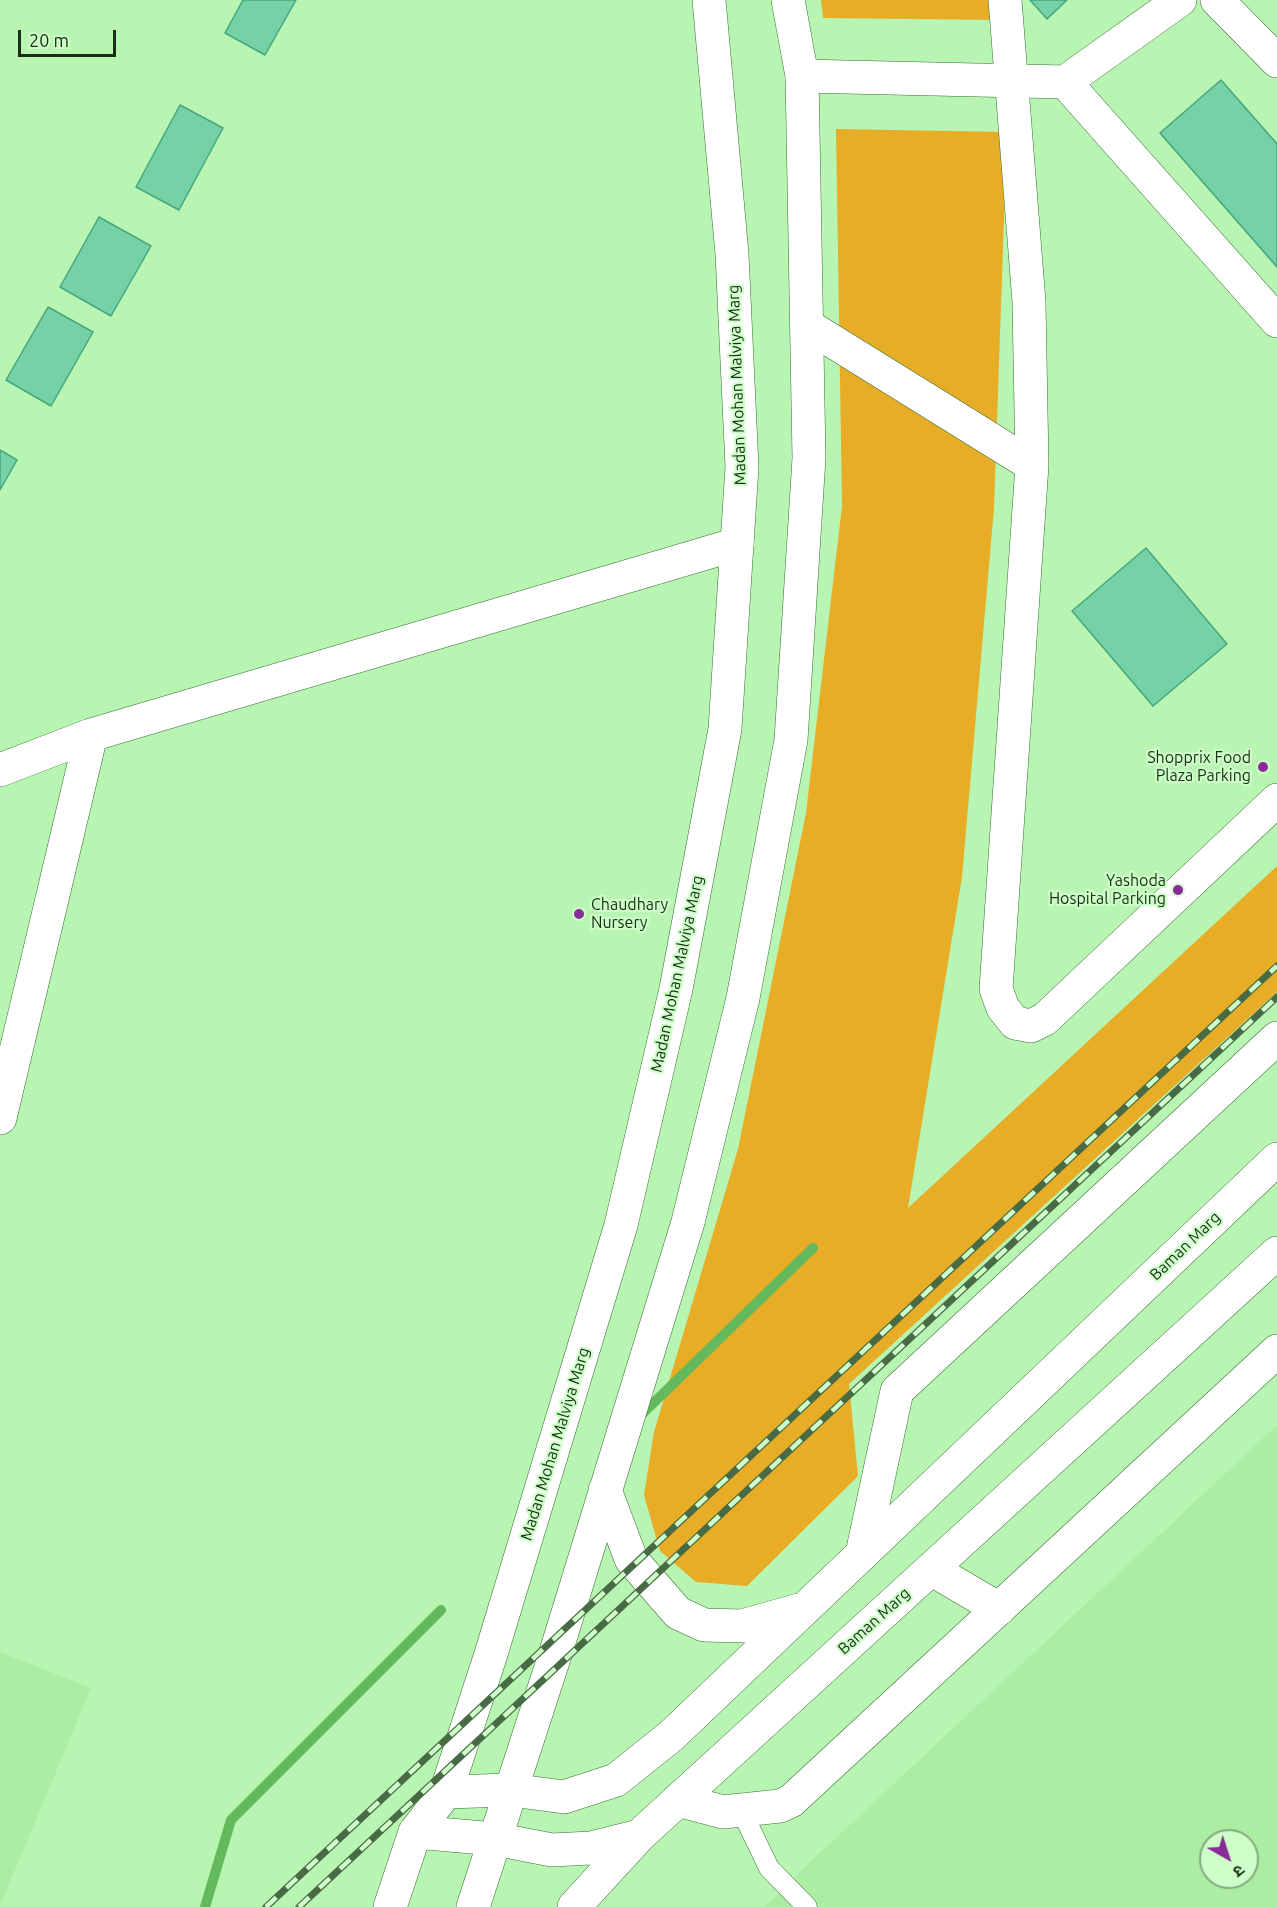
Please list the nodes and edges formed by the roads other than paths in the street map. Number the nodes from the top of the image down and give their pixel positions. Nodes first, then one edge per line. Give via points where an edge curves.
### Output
1 (709, 0) edge
2 (788, 0) edge
3 (1005, 0) edge
4 (1180, 0) edge
5 (1217, 0) edge
6 (1277, 61) edge
7 (802, 76) junction
8 (1012, 81) junction
9 (1065, 82) junction
10 (1277, 321) edge
11 (808, 326) junction
12 (1032, 465) junction
13 (737, 544) junction
14 (91, 735) junction
15 (0, 770) edge
16 (1277, 800) edge
17 (1277, 1038) edge
18 (0, 1119) edge
19 (1277, 1159) edge
20 (1277, 1252) edge
21 (1277, 1351) edge
22 (605, 1490) junction
23 (862, 1554) junction
24 (931, 1569) junction
25 (804, 1609) junction
26 (999, 1609) junction
27 (511, 1790) junction
28 (446, 1792) junction
29 (678, 1800) junction
30 (741, 1810) junction
31 (414, 1832) junction
32 (639, 1836) junction
33 (495, 1839) junction
34 (390, 1907) edge
35 (473, 1907) edge
36 (574, 1907) edge
37 (807, 1907) edge

1 - 13 main road, Madan Mohan Malviya Marg via 732,254 742,467
2 - 7 main road
3 - 8 main road
4 - 9 main road
5 - 6 main road
7 - 8 main road
7 - 11 main road
8 - 9 main road
8 - 12 main road via 1029,302
9 - 10 main road
11 - 12 main road
11 - 22 main road via 809,458 791,740 743,998 713,1122 688,1222
12 - 16 main road via 996,989 1003,1008 1015,1023 1031,1026 1045,1019
13 - 14 main road
13 - 28 main road, Madan Mohan Malviya Marg via 725,729 674,1000 621,1225
14 - 15 main road
14 - 18 main road
17 - 23 main road via 897,1390
19 - 23 main road, Baman Marg
20 - 24 main road, Baman Marg
21 - 26 main road
22 - 25 main road via 631,1559 678,1613 704,1625 742,1626
22 - 27 main road
23 - 25 main road, Baman Marg
24 - 26 main road
24 - 29 main road, Baman Marg
25 - 27 main road, Baman Marg via 671,1736 616,1780 564,1797
26 - 30 main road via 791,1802
27 - 28 main road, Baman Marg
27 - 33 main road
28 - 31 main road, Madan Mohan Malviya Marg
29 - 30 main road via 723,1812
29 - 32 main road, Baman Marg
30 - 37 lane via 769,1868
31 - 33 main road, Baman Marg
31 - 34 main road, Madan Mohan Malviya Marg
32 - 33 main road, Baman Marg via 591,1848 552,1850
32 - 36 main road
33 - 35 main road

